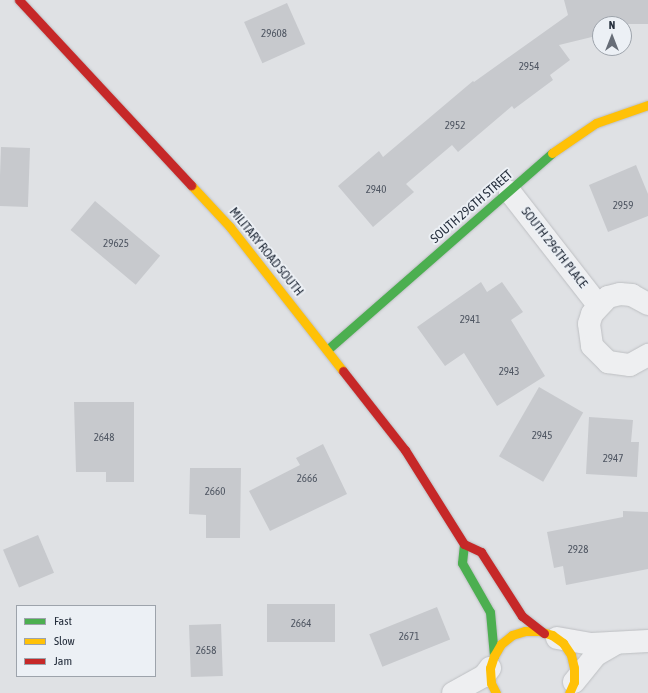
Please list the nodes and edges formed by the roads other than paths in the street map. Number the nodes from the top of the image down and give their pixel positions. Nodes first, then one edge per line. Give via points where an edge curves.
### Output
1 (19, 0) edge
2 (648, 105) edge
3 (510, 192) junction
4 (648, 304) edge
5 (598, 305) junction
6 (327, 350) junction
7 (648, 355) edge
8 (464, 544) junction
9 (550, 636) junction
10 (648, 642) edge
11 (616, 643) junction
12 (492, 662) junction
13 (571, 687) edge
14 (453, 693) edge
15 (496, 693) edge

1 - 6 main road, MILITARY ROAD SOUTH via 230,227
2 - 3 main road, SOUTH 296TH STREET via 596,123 563,144
3 - 5 street, SOUTH 296TH PLACE
3 - 6 main road, SOUTH 296TH STREET
4 - 5 street via 632,295 620,294
5 - 7 street via 592,314 589,336 599,355 619,365 630,365
6 - 8 main road, MILITARY ROAD SOUTH via 405,450
8 - 9 main road via 481,552 522,616
8 - 12 main road via 462,563 490,612 493,627
9 - 11 street via 592,644
9 - 12 main road via 525,631 512,635 501,644
9 - 13 main road via 571,655 574,668
10 - 11 street
11 - 13 street via 596,655
12 - 14 street via 484,676
12 - 15 main road via 491,683

